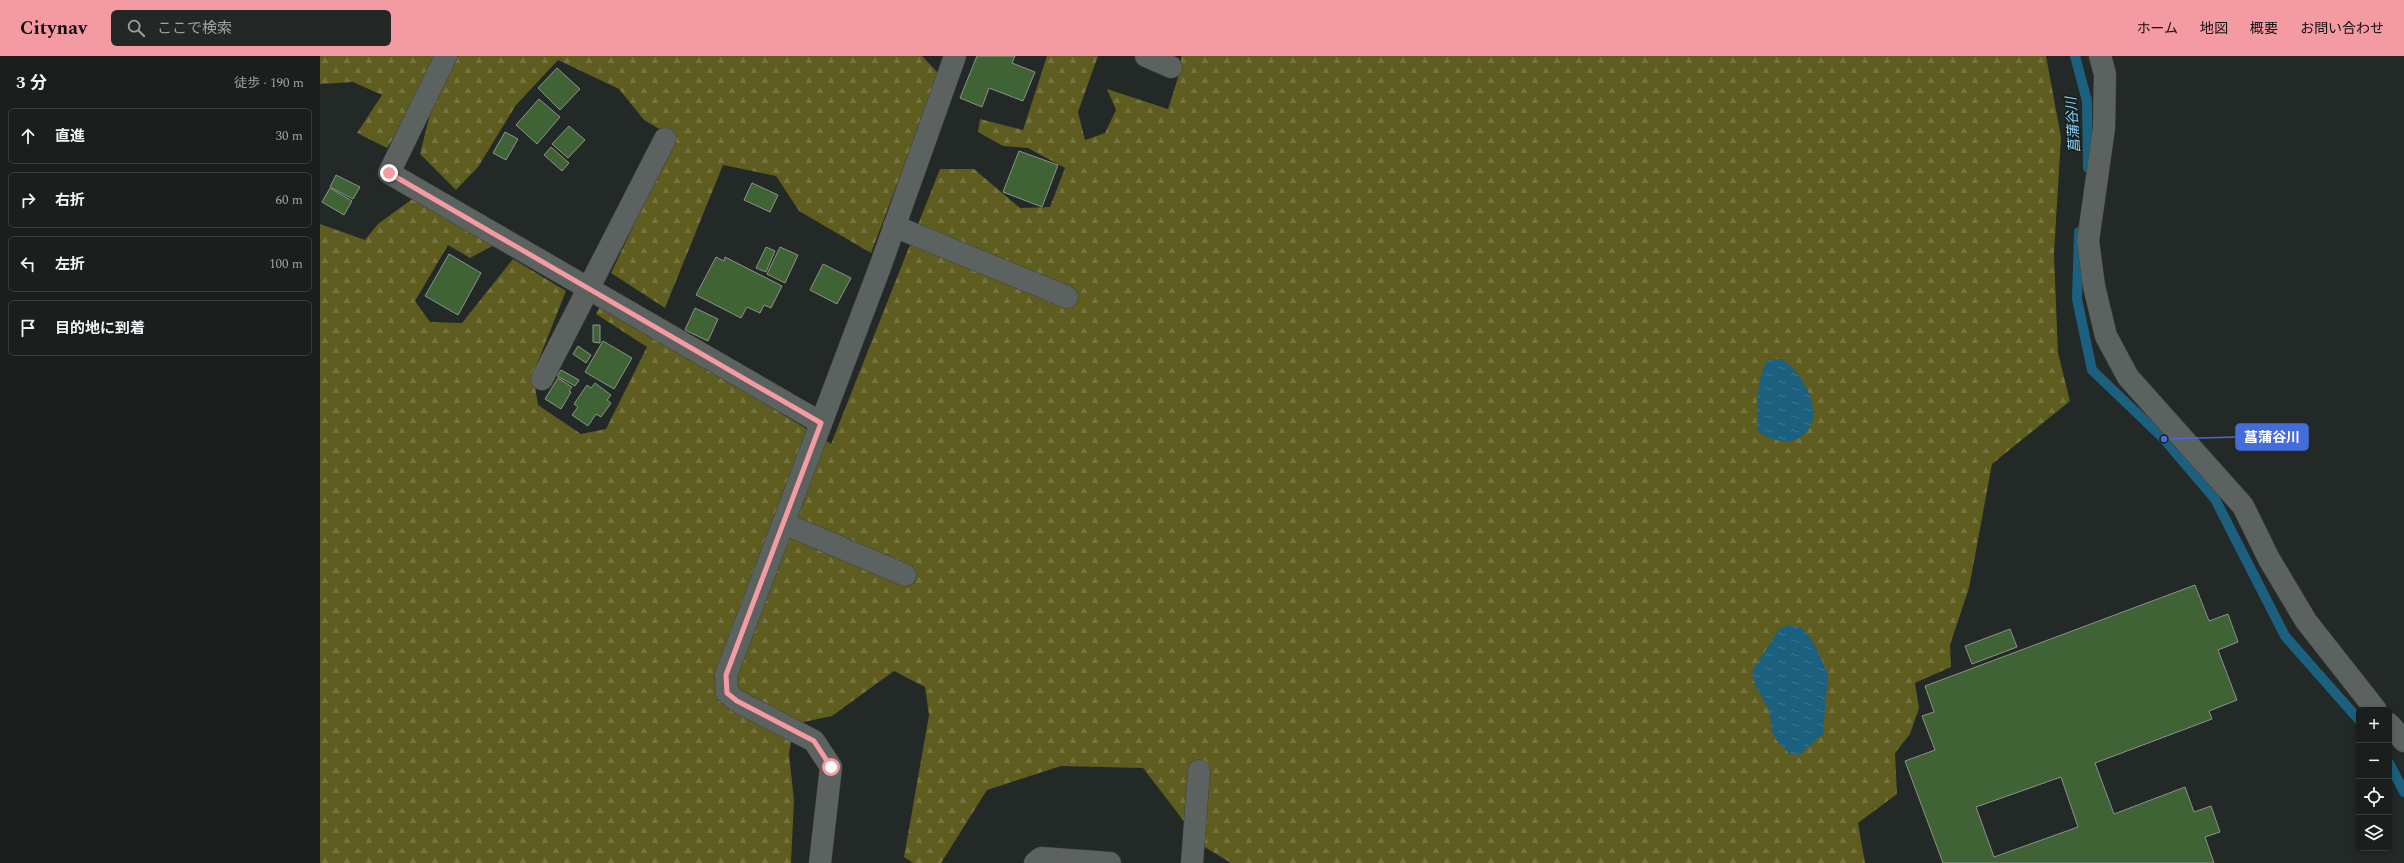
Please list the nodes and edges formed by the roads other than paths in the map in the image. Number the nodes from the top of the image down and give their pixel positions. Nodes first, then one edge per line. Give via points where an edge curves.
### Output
1 (446, 56) edge
2 (955, 56) edge
3 (1146, 56) edge
4 (2100, 56) edge
5 (1171, 67) dead end
6 (665, 139) dead end
7 (894, 226) junction
8 (588, 289) junction
9 (1067, 297) dead end
10 (542, 379) dead end
11 (821, 423) junction
12 (783, 523) junction
13 (905, 575) dead end
14 (2374, 707) edge
15 (2392, 728) edge
16 (2404, 742) edge
17 (1199, 771) dead end
18 (820, 863) edge
19 (1035, 863) edge
20 (1110, 863) edge
21 (1192, 863) edge

1 - 8 street via 389,173
2 - 7 street
3 - 5 street
4 - 14 street via 2105,74 2104,128 2088,241 2094,286 2106,336 2128,377 2242,506 2306,621
6 - 8 street
7 - 9 street
7 - 11 street
8 - 10 street
8 - 11 street
11 - 12 street
12 - 13 street
12 - 18 street via 726,675 727,693 737,701 814,741 831,767
15 - 16 street
17 - 21 street
19 - 20 street via 1041,858

